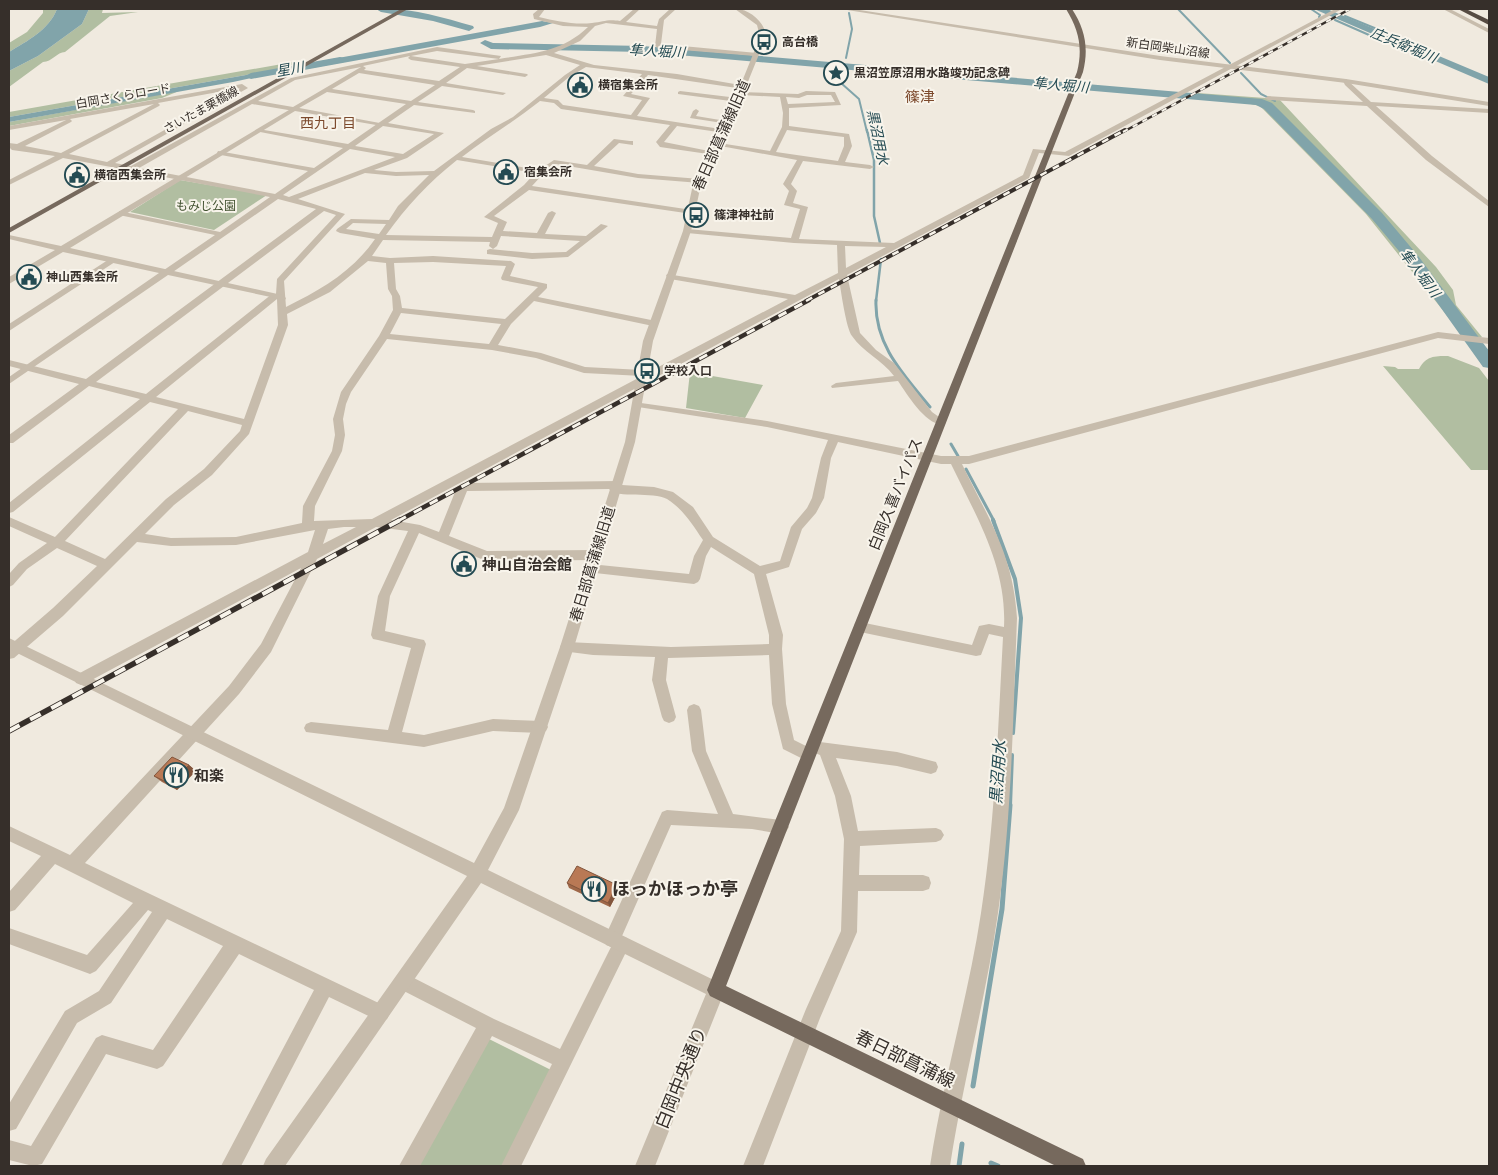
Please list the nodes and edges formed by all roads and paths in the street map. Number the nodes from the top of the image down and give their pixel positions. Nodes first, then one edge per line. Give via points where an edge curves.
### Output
1 (404, 9) edge
2 (542, 9) edge
3 (637, 9) edge
4 (673, 9) edge
5 (738, 9) edge
6 (844, 9) edge
7 (1069, 9) edge
8 (1339, 9) edge
9 (1446, 9) edge
10 (1461, 9) edge
11 (1473, 9) edge
12 (394, 12) edge
13 (1489, 17) edge
14 (621, 23) junction
15 (1489, 23) edge
16 (593, 25) junction
17 (660, 28) junction
18 (1489, 31) edge
19 (1084, 46) junction
20 (546, 53) junction
21 (404, 56) junction
22 (754, 56) junction
23 (509, 59) junction
24 (369, 62) junction
25 (585, 65) junction
26 (466, 66) junction
27 (1229, 68) junction
28 (357, 71) junction
29 (647, 72) junction
30 (525, 75) dead end
31 (1346, 81) junction
32 (441, 84) junction
33 (326, 90) junction
34 (502, 93) dead end
35 (680, 93) dead end
36 (741, 93) junction
37 (782, 96) junction
38 (1268, 98) dead end
39 (539, 99) junction
40 (165, 100) junction
41 (249, 102) junction
42 (412, 103) junction
43 (1370, 104) junction
44 (1489, 104) edge
45 (786, 106) junction
46 (294, 109) junction
47 (696, 111) dead end
48 (1489, 111) edge
49 (473, 112) dead end
50 (83, 114) junction
51 (632, 118) junction
52 (382, 124) junction
53 (674, 125) junction
54 (727, 127) junction
55 (9, 128) edge
56 (786, 128) junction
57 (258, 131) junction
58 (630, 143) dead end
59 (9, 145) edge
60 (350, 146) junction
61 (18, 147) junction
62 (717, 149) junction
63 (9, 151) edge
64 (1048, 152) junction
65 (221, 153) junction
66 (772, 153) junction
67 (62, 155) junction
68 (404, 156) junction
69 (456, 158) junction
70 (801, 159) junction
71 (108, 164) junction
72 (841, 164) junction
73 (124, 167) junction
74 (589, 167) junction
75 (870, 167) dead end
76 (314, 170) junction
77 (362, 171) junction
78 (540, 172) junction
79 (436, 173) junction
80 (181, 178) junction
81 (700, 181) junction
82 (9, 183) edge
83 (527, 187) junction
84 (276, 197) junction
85 (290, 199) junction
86 (1489, 205) edge
87 (323, 208) junction
88 (692, 212) junction
89 (122, 213) junction
90 (552, 213) dead end
91 (392, 222) junction
92 (9, 226) edge
93 (604, 226) dead end
94 (9, 231) edge
95 (687, 231) junction
96 (220, 234) junction
97 (540, 235) junction
98 (498, 236) junction
99 (9, 237) edge
100 (382, 237) junction
101 (588, 238) junction
102 (794, 241) junction
103 (841, 243) junction
104 (896, 245) junction
105 (62, 249) junction
106 (490, 252) junction
107 (366, 258) junction
108 (114, 260) junction
109 (390, 261) junction
110 (486, 262) junction
111 (167, 272) junction
112 (842, 274) junction
113 (670, 276) junction
114 (9, 281) edge
115 (223, 284) junction
116 (279, 297) junction
117 (531, 298) junction
118 (798, 298) junction
119 (398, 310) junction
120 (282, 313) junction
121 (507, 322) junction
122 (653, 323) junction
123 (9, 328) edge
124 (384, 336) junction
125 (1486, 341) edge
126 (492, 347) junction
127 (9, 364) edge
128 (27, 368) junction
129 (642, 377) junction
130 (900, 378) junction
131 (9, 381) edge
132 (86, 383) junction
133 (836, 386) dead end
134 (146, 398) junction
135 (638, 404) junction
136 (185, 408) junction
137 (941, 422) junction
138 (247, 424) junction
139 (835, 437) junction
140 (9, 440) edge
141 (927, 458) junction
142 (955, 461) junction
143 (616, 487) junction
144 (9, 509) edge
145 (9, 521) edge
146 (375, 523) junction
147 (323, 524) junction
148 (308, 526) junction
149 (416, 529) junction
150 (136, 537) junction
151 (442, 539) junction
152 (709, 540) junction
153 (57, 542) junction
154 (594, 555) junction
155 (312, 556) junction
156 (107, 565) junction
157 (590, 569) junction
158 (759, 571) junction
159 (9, 582) edge
160 (860, 627) junction
161 (1010, 633) junction
162 (567, 647) junction
163 (11, 648) edge
164 (775, 649) junction
165 (662, 652) junction
166 (81, 678) junction
167 (694, 710) dead end
168 (669, 717) dead end
169 (541, 727) junction
170 (311, 728) dead end
171 (192, 734) junction
172 (393, 737) junction
173 (816, 750) junction
174 (931, 767) dead end
175 (726, 820) junction
176 (781, 827) junction
177 (9, 832) edge
178 (936, 835) dead end
179 (852, 838) junction
180 (53, 854) junction
181 (72, 865) junction
182 (477, 874) junction
183 (851, 883) junction
184 (923, 883) dead end
185 (146, 900) junction
186 (9, 904) edge
187 (164, 909) junction
188 (9, 936) edge
189 (617, 942) junction
190 (235, 944) junction
191 (404, 982) junction
192 (324, 986) junction
193 (716, 990) junction
194 (381, 1013) junction
195 (488, 1025) junction
196 (806, 1034) junction
197 (564, 1060) junction
198 (950, 1105) junction
199 (9, 1122) edge
200 (9, 1150) edge
201 (231, 1166) edge
202 (273, 1166) edge
203 (409, 1166) edge
204 (511, 1166) edge
205 (644, 1166) edge
206 (753, 1166) edge
207 (940, 1166) edge
208 (1076, 1166) edge

1 - 12 main road, さいたま栗橋線
2 - 16 street via 535,18
3 - 14 street
4 - 17 street via 661,20
5 - 22 street, 春日部菖蒲線旧道 via 762,28 763,37
6 - 19 street, 新白岡柴山沼線
7 - 19 main road, 白岡久喜バイパス via 1080,28
8 - 27 street
9 - 18 street
10 - 15 highway
11 - 13 highway
12 - 73 main road, さいたま栗橋線
12 - 73 main road, さいたま栗橋線
14 - 16 street
14 - 17 street
16 - 20 street via 572,43
17 - 22 street via 658,46
19 - 27 street, 新白岡柴山沼線
19 - 64 main road, 白岡久喜バイパス via 1075,86
20 - 23 street
20 - 25 street
21 - 23 street via 444,49
21 - 24 street
21 - 26 street
22 - 36 street, 春日部菖蒲線旧道
23 - 26 street
24 - 28 street
24 - 41 street via 293,78
25 - 29 street
25 - 39 street
26 - 30 street
26 - 32 street
27 - 31 street, 新白岡柴山沼線
27 - 64 street via 1066,154
28 - 32 street
28 - 33 street
29 - 36 street
29 - 51 street via 626,96 647,98
31 - 43 street
31 - 44 street, 新白岡柴山沼線
32 - 34 street
32 - 42 street
33 - 42 street
33 - 46 street
35 - 36 street
36 - 37 street
36 - 54 street, 春日部菖蒲線旧道
37 - 45 street
37 - 45 street via 833,93 838,104
38 - 43 street
39 - 51 street via 556,101 562,107
39 - 69 street
40 - 50 street, 白岡さくらロード
40 - 67 street
40 - 71 street, 白岡さくらロード via 245,88
41 - 46 street
41 - 73 street
42 - 49 street
42 - 52 street
43 - 48 street
43 - 86 street via 1429,158
45 - 56 street
46 - 52 street
46 - 57 street
47 - 54 street via 692,117
50 - 55 street, 白岡さくらロード
50 - 61 street
51 - 53 street
52 - 60 street
52 - 68 street via 441,133
53 - 54 street
53 - 62 street via 660,142 663,146
54 - 62 street, 春日部菖蒲線旧道
56 - 66 street
56 - 72 street via 846,135 848,146
57 - 60 street
57 - 65 street
58 - 74 street via 617,141
59 - 61 street
60 - 68 street
60 - 76 street
61 - 63 street
61 - 67 street
62 - 66 street
62 - 81 street, 春日部菖蒲線旧道
64 - 104 street via 1036,150 1026,176
64 - 137 main road, 白岡久喜バイパス
65 - 76 street
65 - 80 street
66 - 70 street
67 - 71 street
67 - 82 street
68 - 77 street
69 - 78 street
69 - 79 street
70 - 72 street
70 - 102 street via 787,184 793,191 788,205 804,207
71 - 73 street
72 - 75 street
73 - 80 street
73 - 92 main road, さいたま栗橋線
73 - 94 main road, さいたま栗橋線
74 - 78 street via 554,162
74 - 81 street via 638,176
76 - 84 street
77 - 79 street
77 - 85 street
78 - 83 street
79 - 91 street via 401,208
80 - 84 street
80 - 89 street
81 - 88 street, 春日部菖蒲線旧道
83 - 88 street
83 - 98 street via 488,216 503,222
84 - 85 street
84 - 96 street
85 - 87 street
87 - 115 street
87 - 116 street via 341,214 280,281
88 - 95 street, 春日部菖蒲線旧道
89 - 96 street
89 - 105 street
90 - 97 street
91 - 100 street
91 - 100 street via 351,221 340,231
93 - 101 street
95 - 102 street
95 - 113 street, 春日部菖蒲線旧道
96 - 111 street
97 - 98 street
97 - 101 street
98 - 100 street
98 - 106 street
99 - 105 street
100 - 107 street
101 - 106 street via 568,254 532,256
102 - 103 street
103 - 104 street
103 - 112 street
104 - 112 street
105 - 108 street
105 - 114 street
106 - 110 street
107 - 109 street
107 - 120 street via 327,290
108 - 111 street
108 - 123 street
109 - 110 street
109 - 119 street via 392,289
110 - 117 street via 511,264 505,278 544,286
111 - 115 street
111 - 128 street
112 - 118 street
112 - 130 street via 855,334 891,365
113 - 118 street
113 - 122 street, 春日部菖蒲線旧道
115 - 116 street
115 - 132 street
116 - 120 street
116 - 134 street
117 - 121 street
117 - 122 street
118 - 129 street
119 - 121 street
119 - 124 street
120 - 138 street via 283,324
121 - 126 street
122 - 129 street, 春日部菖蒲線旧道
124 - 126 street
124 - 148 street via 341,404 337,451 309,506
125 - 142 street via 1438,335 978,458
126 - 129 street via 538,355 584,370
127 - 128 street
128 - 131 street
128 - 132 street
129 - 135 street, 春日部菖蒲線旧道
129 - 146 street
130 - 133 street
130 - 137 street via 928,414
132 - 134 street
132 - 140 street
134 - 136 street
134 - 144 street
135 - 139 street
135 - 143 street, 春日部菖蒲線旧道
136 - 138 street
136 - 153 street
137 - 141 main road, 白岡久喜バイパス
138 - 150 street via 245,432 208,472 170,502
139 - 141 street
139 - 158 street via 826,458 818,498 797,527 786,564
141 - 142 street
141 - 160 main road, 白岡久喜バイパス
142 - 161 street via 1003,562 1010,592
143 - 151 street via 463,487
143 - 152 street via 669,495 690,510
143 - 154 street, 春日部菖蒲線旧道
145 - 153 street
146 - 147 street
146 - 149 street
146 - 155 street
147 - 148 street
147 - 155 street
148 - 150 street via 236,541 171,542
149 - 151 street
149 - 172 street via 384,596 378,635 419,644
150 - 156 street
151 - 154 street via 486,556
152 - 157 street via 700,556 694,579
152 - 158 street
153 - 156 street
153 - 159 street via 23,566
154 - 157 street, 春日部菖蒲線旧道
155 - 166 street
155 - 171 street via 266,648 234,690
156 - 163 street via 58,612
157 - 162 street, 春日部菖蒲線旧道
158 - 164 street via 776,635
160 - 161 street via 976,651 984,630
160 - 173 main road, 白岡久喜バイパス
161 - 198 street via 996,857 983,954
162 - 165 street
162 - 169 street, 春日部菖蒲線旧道
163 - 166 street
164 - 165 street
164 - 173 street via 779,704 788,744
165 - 168 street via 659,680
166 - 171 street
167 - 175 street via 699,751 726,810
169 - 172 street via 493,725 424,741
169 - 182 street, 春日部菖蒲線旧道 via 510,810
170 - 172 street
171 - 181 street
171 - 182 street
173 - 174 street via 897,759
173 - 176 main road, 白岡久喜バイパス
173 - 179 street via 843,796
175 - 176 street via 763,822
175 - 189 street via 685,821 667,817
176 - 193 main road, 白岡久喜バイパス
177 - 180 street
178 - 179 street
179 - 183 street
180 - 181 street
180 - 186 street
181 - 185 street
182 - 189 street
182 - 191 street, 春日部菖蒲線旧道
183 - 184 street
183 - 196 street via 849,932
185 - 187 street
185 - 188 street via 90,965
187 - 190 street
187 - 199 street via 104,997 71,1017
189 - 193 street
189 - 197 street
190 - 192 street
190 - 200 street via 157,1060 102,1044 35,1157
191 - 194 street, 春日部菖蒲線旧道
191 - 195 street
192 - 194 street
192 - 201 street
193 - 196 main road, 春日部菖蒲線
193 - 205 street, 白岡中央通り
194 - 202 street, 春日部菖蒲線旧道
195 - 197 street
195 - 203 street
196 - 198 main road, 春日部菖蒲線
196 - 206 street
197 - 204 street
198 - 207 street
198 - 208 main road, 春日部菖蒲線

